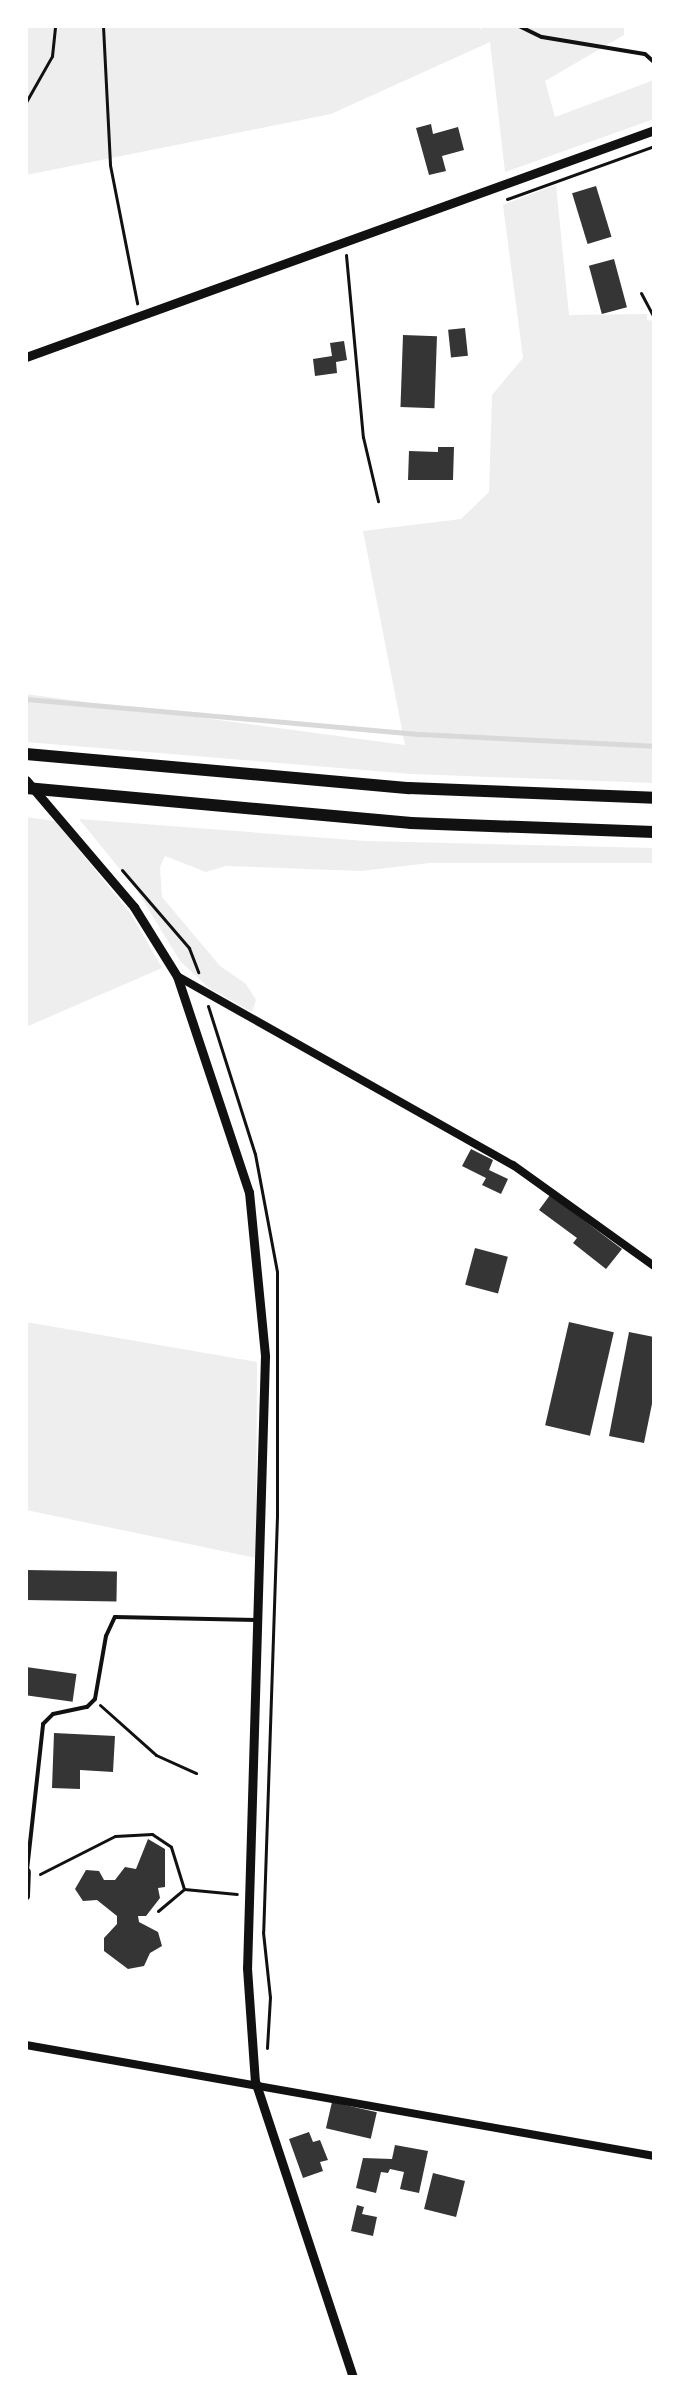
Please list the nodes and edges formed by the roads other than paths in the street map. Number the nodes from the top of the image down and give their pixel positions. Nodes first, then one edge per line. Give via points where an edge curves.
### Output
1 (519, 26) edge
2 (654, 62) edge
3 (654, 130) edge
4 (26, 357) edge
5 (26, 754) edge
6 (26, 780) edge
7 (26, 788) edge
8 (654, 798) edge
9 (654, 832) edge
10 (177, 976) junction
11 (654, 1266) edge
12 (259, 1620) junction
13 (27, 1872) edge
14 (26, 1881) edge
15 (26, 1896) edge
16 (26, 2045) edge
17 (255, 2081) junction
18 (654, 2156) edge
19 (353, 2377) edge

1 - 2 lane via 542,37 645,54
3 - 4 street
5 - 8 highway via 409,788
6 - 10 street via 134,907
7 - 9 highway via 411,823
10 - 11 street via 513,1165
10 - 12 street via 236,1143 255,1241 265,1356
12 - 13 lane via 115,1617 106,1636 95,1699 87,1707 53,1714 43,1724
12 - 17 street via 247,1968
13 - 14 street
14 - 15 street
16 - 17 street
17 - 18 street
17 - 19 street

